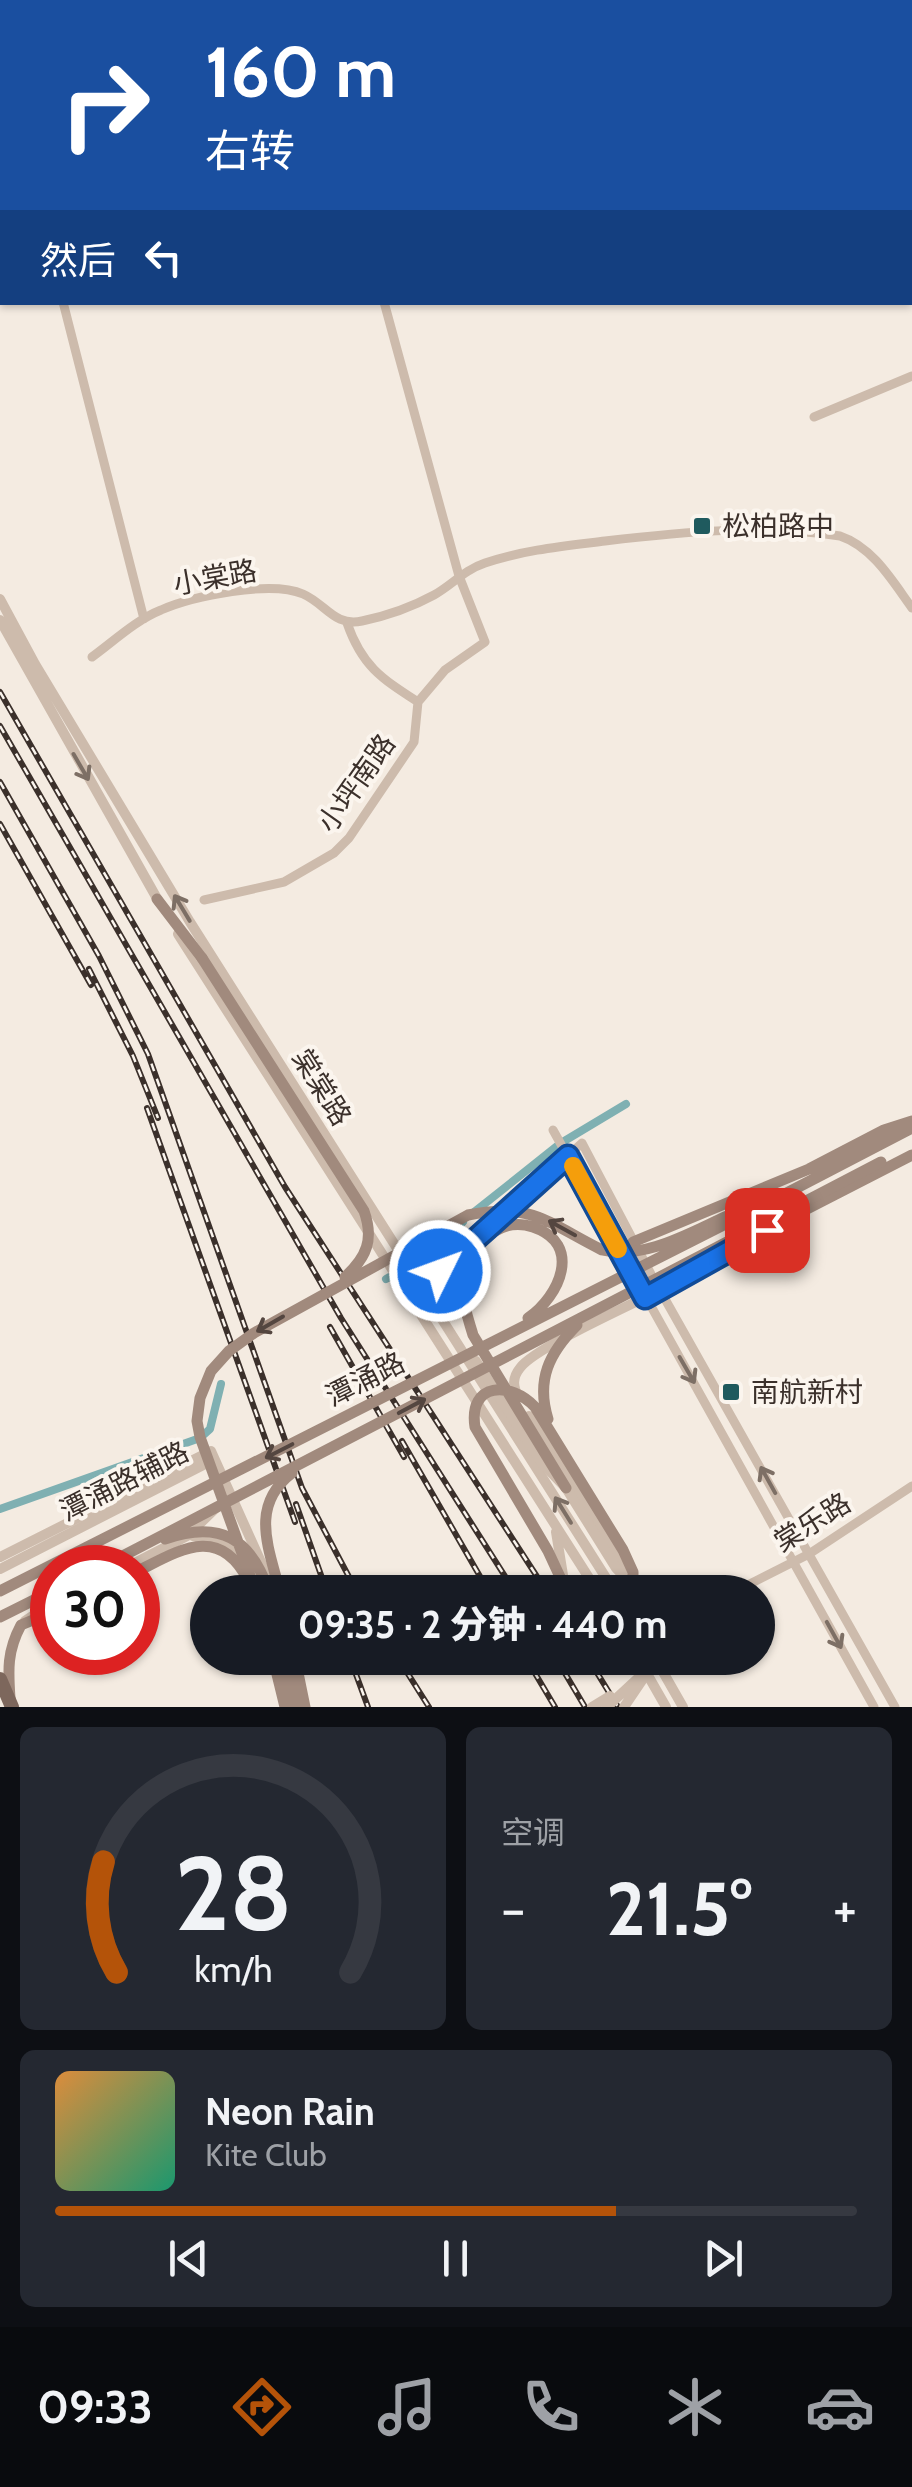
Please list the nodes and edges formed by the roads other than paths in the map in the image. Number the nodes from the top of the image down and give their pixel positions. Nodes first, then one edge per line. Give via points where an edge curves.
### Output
1 (63, 305) edge
2 (385, 305) edge
3 (912, 376) edge
4 (814, 417) dead end
5 (459, 576) junction
6 (0, 600) edge
7 (912, 608) edge
8 (144, 619) junction
9 (0, 620) edge
10 (347, 623) junction
11 (92, 657) dead end
12 (418, 702) junction
13 (157, 899) junction
14 (204, 900) dead end
15 (912, 1125) edge
16 (553, 1130) dead end
17 (912, 1152) edge
18 (568, 1156) junction
19 (608, 1194) junction
20 (782, 1196) junction
21 (592, 1202) junction
22 (634, 1242) junction
23 (440, 1271) dead end
24 (660, 1290) junction
25 (323, 1294) junction
26 (645, 1298) junction
27 (614, 1300) junction
28 (468, 1317) junction
29 (457, 1342) junction
30 (491, 1344) junction
31 (523, 1407) junction
32 (554, 1438) junction
33 (326, 1451) junction
34 (215, 1459) junction
35 (912, 1486) edge
36 (566, 1488) junction
37 (230, 1489) junction
38 (556, 1526) junction
39 (187, 1536) junction
40 (155, 1545) edge
41 (160, 1545) edge
42 (160, 1547) edge
43 (809, 1554) junction
44 (0, 1558) edge
45 (160, 1560) edge
46 (794, 1562) junction
47 (0, 1569) edge
48 (248, 1575) edge
49 (255, 1575) edge
50 (258, 1575) edge
51 (263, 1575) edge
52 (266, 1575) edge
53 (276, 1575) edge
54 (559, 1575) edge
55 (564, 1575) edge
56 (587, 1575) edge
57 (604, 1575) edge
58 (621, 1575) edge
59 (626, 1575) edge
60 (633, 1575) edge
61 (768, 1575) edge
62 (0, 1592) edge
63 (30, 1602) edge
64 (30, 1616) edge
65 (0, 1617) edge
66 (30, 1621) edge
67 (20, 1625) junction
68 (288, 1675) edge
69 (632, 1675) edge
70 (637, 1675) edge
71 (642, 1675) edge
72 (648, 1675) edge
73 (660, 1675) edge
74 (0, 1679) edge
75 (11, 1705) edge
76 (295, 1707) edge
77 (592, 1707) edge
78 (607, 1707) edge
79 (624, 1707) edge
80 (666, 1707) edge
81 (683, 1707) edge
82 (874, 1707) edge
83 (895, 1707) edge

1 - 8 street
2 - 5 street
3 - 4 street
5 - 7 street via 537,550 676,532 827,534 867,552
5 - 10 street via 398,611
5 - 12 street via 485,642 446,670
29 -> 6 street, 棠棠路 via 190,922
8 - 10 street, 小棠路 via 217,595 272,589 303,594
8 - 11 street, 小棠路
9 -> 13 street, 棠棠路
10 - 12 street via 376,674
12 - 14 street, 小坪南路 via 414,742 334,853 284,882
13 - 25 main road, bridge via 364,1210 367,1250
13 - 38 street, 棠棠路
15 - 20 main road, 潭涌路
15 - 22 main road via 884,1130
16 - 18 street
17 - 24 main road
17 - 27 main road, 潭涌路, bridge
18 - 19 street via 582,1143
18 - 21 street
18 - 23 street
19 - 21 street
19 - 22 street
20 -> 25 main road, bridge via 632,1253 602,1250 528,1212 492,1209 452,1222
20 - 30 main road, 潭涌路, bridge
21 - 26 street
22 - 24 street
24 - 26 street
43 -> 24 street
25 -> 49 main road, bridge via 229,1351 211,1370 200,1398 204,1452
26 - 31 street via 523,1364 513,1384
26 -> 46 street
27 - 32 main road, bridge via 578,1324 544,1372 542,1400
33 -> 27 main road, 潭涌路, bridge
28 - 30 main road, bridge via 464,1278 483,1241 519,1224 546,1234 560,1256 559,1286 544,1307
28 - 31 street
28 - 36 main road, bridge via 473,1336
29 - 36 street, bridge
57 -> 29 street, 棠棠路
30 -> 62 main road, 潭涌路, bridge
31 - 59 street
32 - 54 main road, bridge via 535,1406 513,1390 494,1389 475,1410 479,1437
32 - 60 main road, bridge
33 - 40 main road, 潭涌路, bridge
33 - 53 main road, bridge via 277,1486 266,1507
34 - 37 street
34 - 44 street via 211,1451
34 - 47 street, 潭涌路辅路
35 - 43 street, 棠乐路
36 - 58 street, bridge
37 - 39 street
37 - 52 street
38 - 55 street
38 - 56 street, 棠棠路
39 - 42 street
39 - 50 street via 246,1556
41 - 51 main road, bridge via 188,1532 218,1532 246,1548
43 - 46 street, 棠乐路
43 - 83 street
45 - 48 main road, bridge via 196,1545 213,1546
46 - 61 street, 棠乐路
46 -> 82 street
63 - 65 main road
64 - 67 street
66 - 67 main road
67 - 75 main road via 8,1650
68 - 76 main road
69 - 77 street, bridge
70 - 78 street, bridge
71 - 79 street, bridge
72 - 80 street
73 - 81 street
74 - 75 main road

